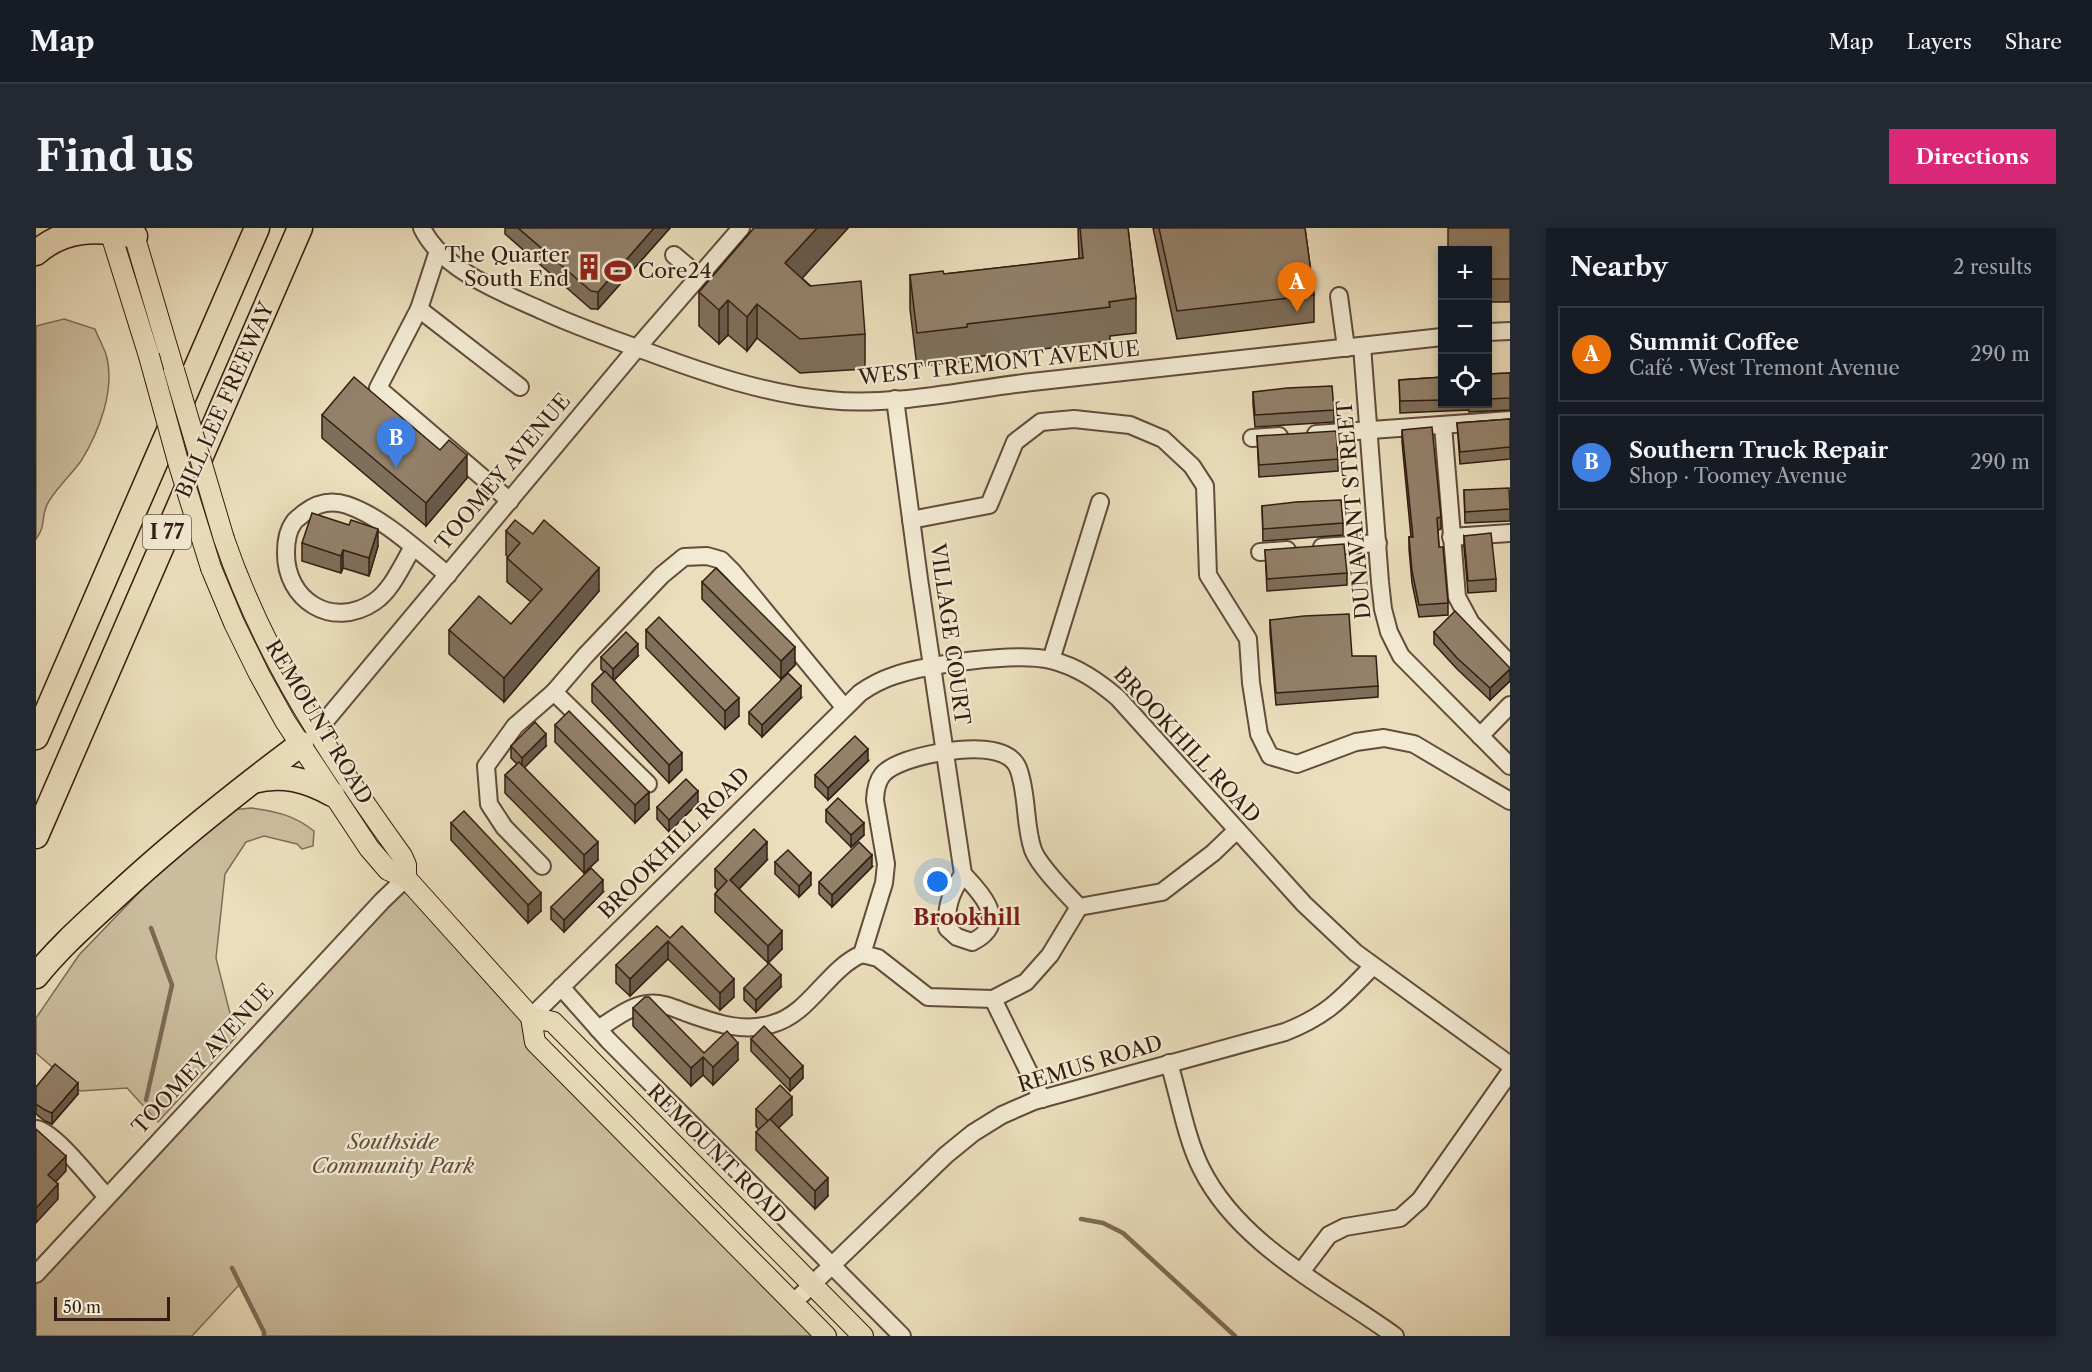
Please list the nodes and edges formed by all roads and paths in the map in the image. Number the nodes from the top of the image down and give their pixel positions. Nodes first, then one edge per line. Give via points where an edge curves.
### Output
1 (48, 228) edge
2 (257, 228) edge
3 (300, 228) edge
4 (422, 228) edge
5 (741, 228) edge
6 (121, 230) edge
7 (438, 251) junction
8 (36, 252) edge
9 (674, 255) dead end
10 (699, 276) junction
11 (1340, 296) dead end
12 (419, 309) junction
13 (1510, 331) edge
14 (1492, 332) edge
15 (1438, 338) edge
16 (1354, 347) junction
17 (637, 348) junction
18 (520, 387) dead end
19 (895, 399) junction
20 (1510, 420) edge
21 (1443, 425) junction
22 (1370, 430) junction
23 (1252, 438) dead end
24 (510, 501) junction
25 (1100, 502) dead end
26 (911, 520) junction
27 (1510, 533) edge
28 (1451, 537) junction
29 (1378, 543) junction
30 (413, 547) junction
31 (1260, 552) dead end
32 (448, 575) junction
33 (1051, 660) junction
34 (1510, 664) edge
35 (932, 668) junction
36 (554, 692) junction
37 (1510, 705) edge
38 (844, 707) junction
39 (1480, 736) junction
40 (36, 737) edge
41 (308, 738) junction
42 (944, 752) junction
43 (1510, 766) edge
44 (249, 783) junction
45 (648, 784) dead end
46 (332, 794) junction
47 (1510, 801) edge
48 (1237, 830) junction
49 (36, 836) edge
50 (542, 866) dead end
51 (963, 874) dead end
52 (406, 878) junction
53 (1079, 907) junction
54 (862, 954) junction
55 (1373, 966) junction
56 (36, 976) edge
57 (561, 987) junction
58 (993, 999) junction
59 (531, 1017) junction
60 (598, 1029) junction
61 (1170, 1063) junction
62 (1510, 1065) edge
63 (1510, 1072) edge
64 (1042, 1099) junction
65 (36, 1129) edge
66 (107, 1197) junction
67 (832, 1265) junction
68 (1301, 1272) junction
69 (36, 1274) edge
70 (812, 1284) junction
71 (794, 1302) junction
72 (826, 1336) edge
73 (864, 1336) edge
74 (902, 1336) edge
75 (1395, 1336) edge

1 - 8 highway
2 - 40 highway, BILL LEE FREEWAY / I 77
3 - 49 highway, BILL LEE FREEWAY / I 77
4 - 7 street, WEST TREMONT AVENUE
5 - 10 street, TOOMEY AVENUE
6 - 8 highway via 86,228 61,233
6 - 41 main road, REMOUNT ROAD, bridge via 162,326 224,539 255,617 293,692
6 - 41 main road, REMOUNT ROAD, bridge via 149,356 211,568 259,674
7 - 12 street
7 - 17 street, WEST TREMONT AVENUE via 511,296
9 - 10 street
10 - 17 street, TOOMEY AVENUE
11 - 16 street, DUNAVANT STREET
12 - 18 street
12 - 24 street via 378,388
13 - 14 street
15 - 16 street, WEST TREMONT AVENUE
16 - 19 street, WEST TREMONT AVENUE
16 - 22 street, DUNAVANT STREET
17 - 19 street, WEST TREMONT AVENUE via 709,375 758,388 828,400
17 - 24 street, TOOMEY AVENUE
19 - 26 street, VILLAGE COURT
20 - 21 street
21 - 22 street
21 - 28 street
22 - 23 street
22 - 29 street, DUNAVANT STREET
24 - 32 street, TOOMEY AVENUE
25 - 33 street
26 - 35 street, VILLAGE COURT
26 - 47 street via 989,505 1015,442 1041,422 1074,419 1130,425 1163,438 1192,466 1205,486 1208,575 1248,639 1259,734 1270,756 1297,764 1356,742 1384,738 1414,744
27 - 28 street
28 - 34 street via 1457,597 1464,613
29 - 31 street
29 - 39 street, DUNAVANT STREET via 1383,609 1401,656
30 - 30 street via 386,526 347,505 327,502 310,508 294,522 286,540 286,564 294,587 313,605 331,613 350,613 375,602 392,583
30 - 32 street
32 - 41 street, TOOMEY AVENUE
33 - 35 street, BROOKHILL ROAD via 1018,657
33 - 48 street, BROOKHILL ROAD via 1089,675 1118,698
35 - 38 street, BROOKHILL ROAD via 892,676 860,693
35 - 42 street, VILLAGE COURT
36 - 38 street via 662,575 684,557 707,556 722,560 733,572
36 - 45 street
36 - 50 street via 515,726 486,766 489,804 504,827
37 - 39 street
38 - 57 street, BROOKHILL ROAD
39 - 43 street, DUNAVANT STREET
41 - 44 highway
41 - 46 main road, REMOUNT ROAD
41 - 52 main road, REMOUNT ROAD via 402,856
42 - 51 street, VILLAGE COURT
42 - 53 street via 985,750 1011,758 1022,780 1034,853
42 - 54 street via 908,760 889,769 878,781 875,800 886,864
44 - 46 highway via 287,777
44 - 56 highway via 201,820 75,933
46 - 52 main road, REMOUNT ROAD via 385,867
48 - 53 street via 1162,892
48 - 55 street, BROOKHILL ROAD via 1338,938
52 - 59 main road, REMOUNT ROAD
52 - 66 street, TOOMEY AVENUE
53 - 58 street via 1050,955 1026,982
54 - 58 street via 878,958 928,997
54 - 60 street via 845,964 796,1011 770,1025 720,1025 658,1004 645,1004
55 - 61 street, REMUS ROAD via 1339,1002 1308,1023
55 - 62 street, BROOKHILL ROAD
57 - 59 street, BROOKHILL ROAD
57 - 60 street
58 - 64 street
59 - 70 main road, REMOUNT ROAD via 553,1023
59 - 71 main road, REMOUNT ROAD via 535,1042
60 - 67 street
61 - 64 street, REMUS ROAD
61 - 68 street via 1195,1153 1214,1192 1237,1221
63 - 68 street via 1420,1200 1400,1218 1345,1227 1329,1235
64 - 67 street, REMUS ROAD via 1002,1115 964,1140
65 - 66 street via 46,1132 68,1152
66 - 69 street, TOOMEY AVENUE
67 - 70 street, REMUS ROAD
67 - 74 street
68 - 75 street
70 - 71 street, REMUS ROAD
70 - 73 main road, REMOUNT ROAD
71 - 72 main road, REMOUNT ROAD

